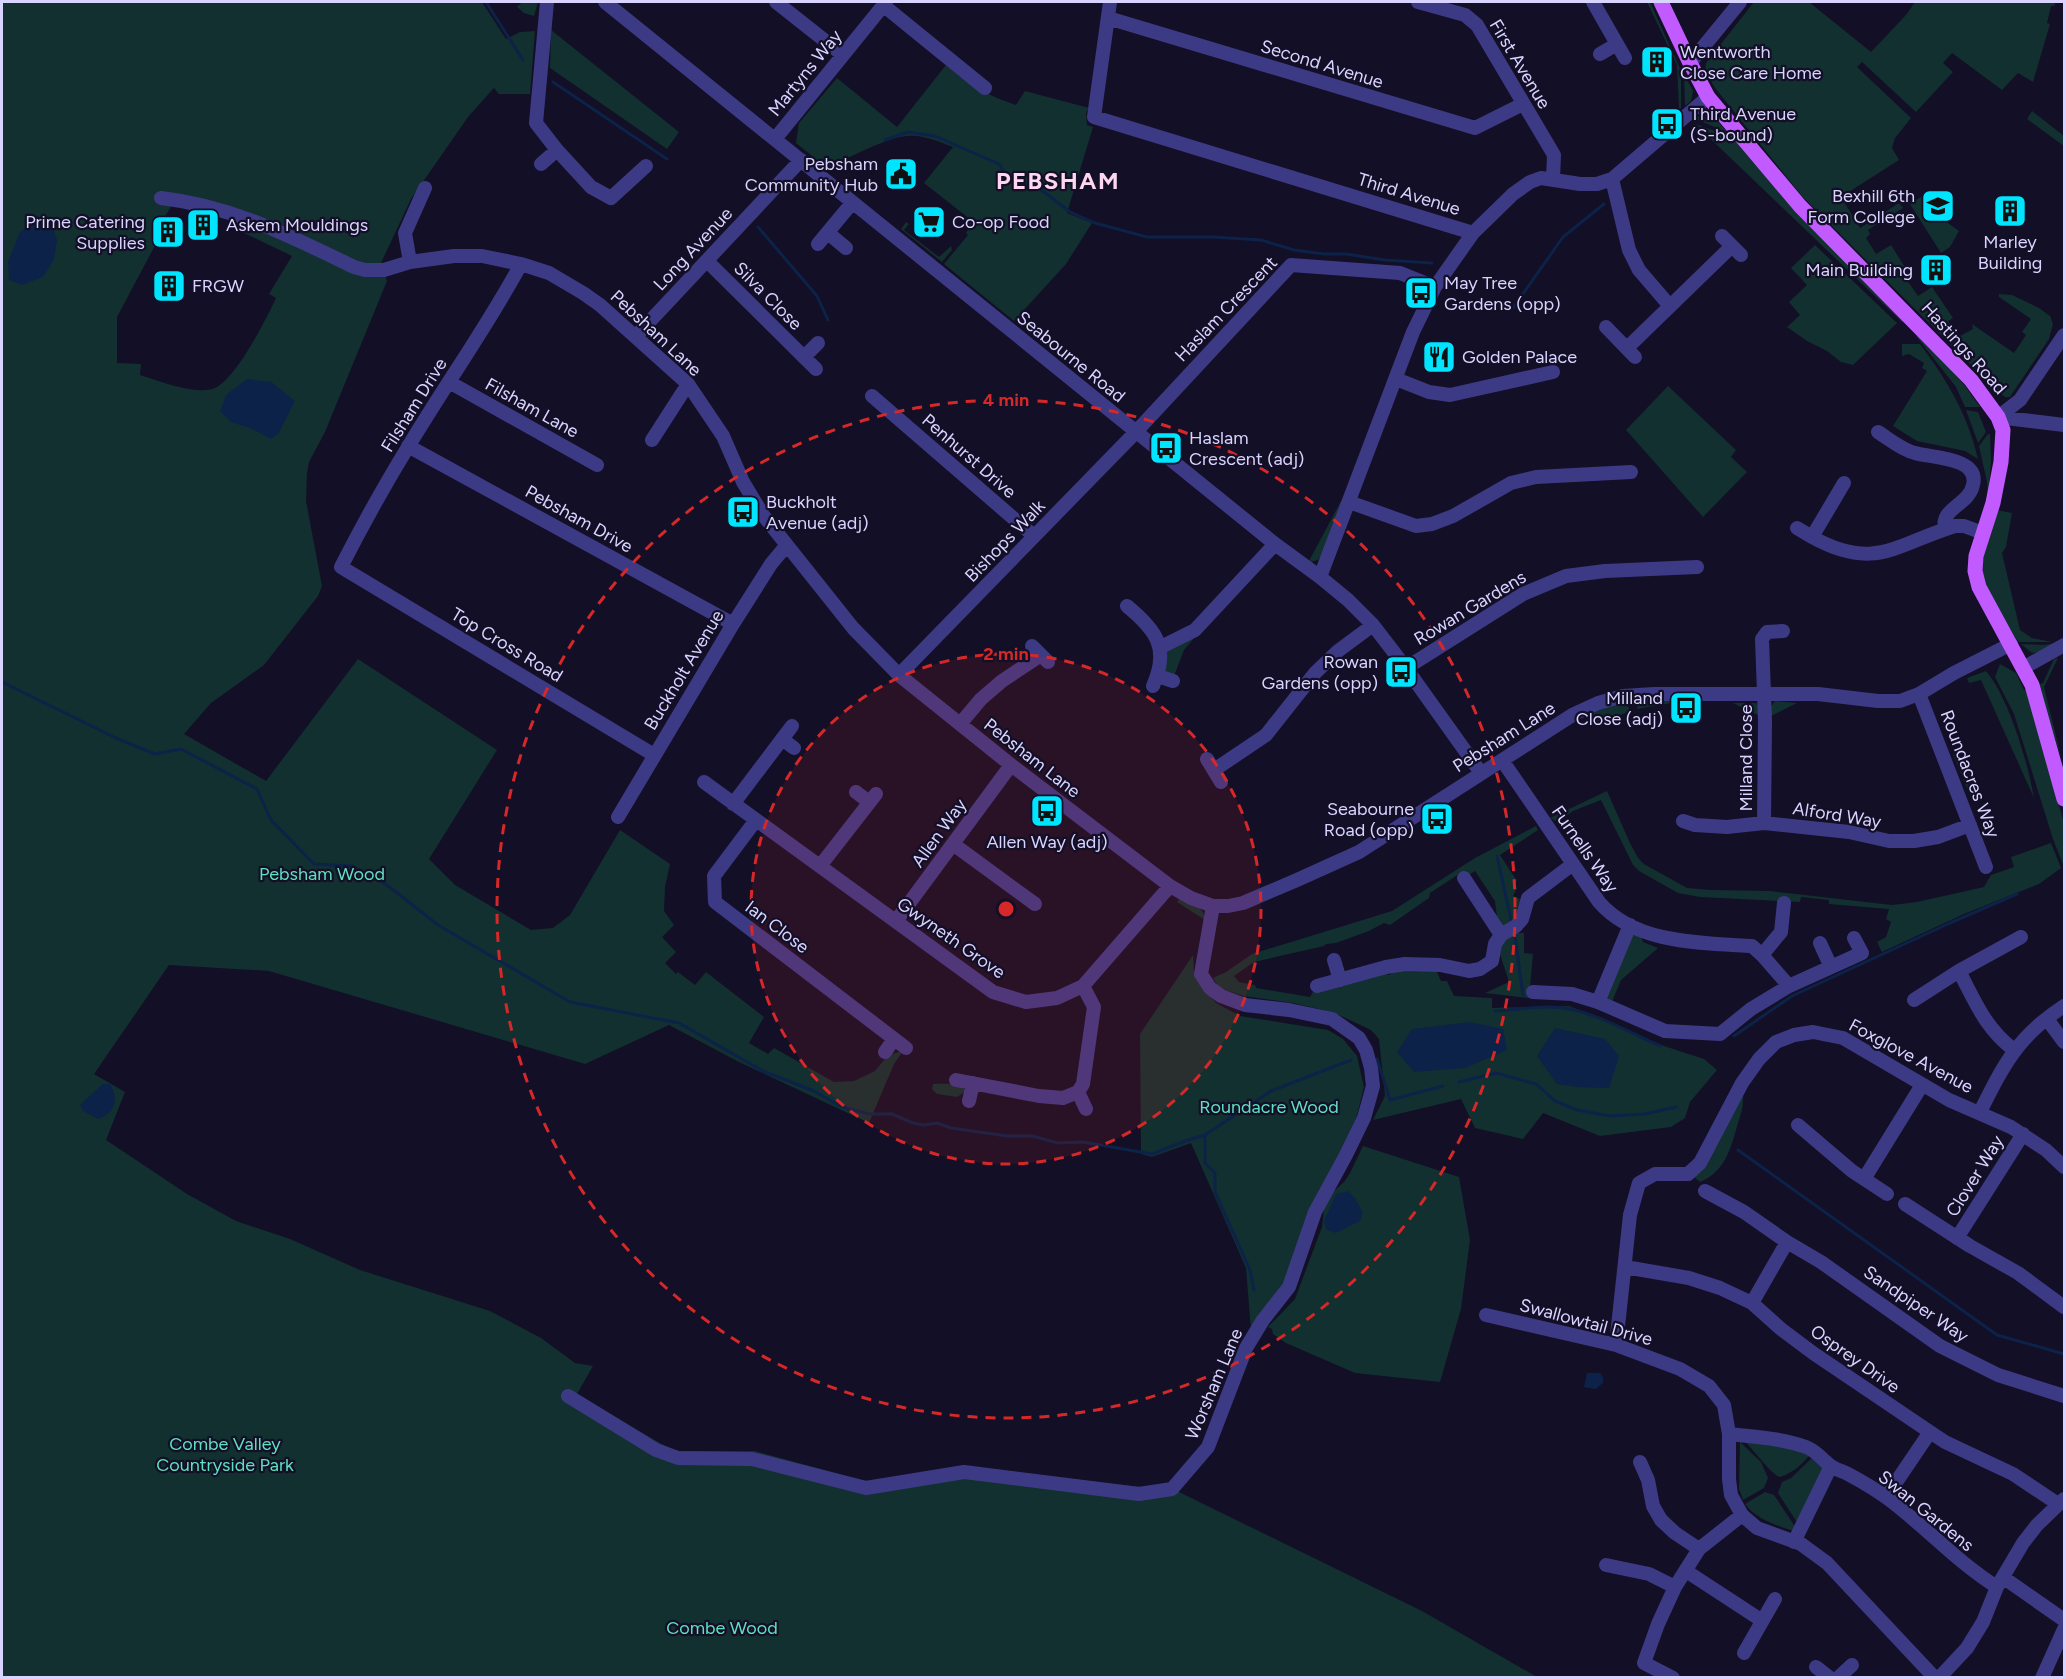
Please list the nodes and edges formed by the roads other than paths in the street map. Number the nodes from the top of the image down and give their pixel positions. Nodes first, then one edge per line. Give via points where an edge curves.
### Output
1 (547, 2) edge
2 (604, 2) edge
3 (776, 2) edge
4 (1110, 2) edge
5 (1418, 2) edge
6 (1593, 2) edge
7 (1661, 2) edge
8 (1740, 2) edge
9 (884, 3) edge
10 (1108, 18) junction
11 (1617, 44) junction
12 (1600, 54) dead end
13 (843, 55) junction
14 (1625, 58) dead end
15 (1690, 63) junction
16 (985, 88) dead end
17 (1708, 97) junction
18 (1522, 104) junction
19 (775, 139) junction
20 (556, 150) junction
21 (801, 160) junction
22 (541, 164) dead end
23 (646, 166) dead end
24 (1553, 179) junction
25 (1612, 179) junction
26 (425, 188) dead end
27 (161, 198) dead end
28 (852, 203) junction
29 (828, 233) junction
30 (1473, 233) junction
31 (818, 244) dead end
32 (1732, 246) dead end
33 (846, 248) dead end
34 (707, 261) junction
35 (411, 262) junction
36 (521, 264) junction
37 (1435, 286) junction
38 (1669, 305) junction
39 (1606, 327) dead end
40 (2064, 335) edge
41 (636, 336) junction
42 (818, 344) dead end
43 (804, 357) junction
44 (816, 369) dead end
45 (1547, 377) dead end
46 (1396, 379) junction
47 (449, 382) junction
48 (688, 384) junction
49 (874, 404) dead end
50 (1998, 417) junction
51 (2064, 425) edge
52 (1136, 432) junction
53 (1878, 432) dead end
54 (652, 440) dead end
55 (408, 446) junction
56 (597, 465) dead end
57 (1631, 472) dead end
58 (1844, 483) dead end
59 (1349, 502) junction
60 (1797, 528) dead end
61 (1945, 529) junction
62 (1983, 533) junction
63 (1034, 536) junction
64 (1812, 537) junction
65 (1275, 544) junction
66 (786, 546) junction
67 (341, 567) joint
68 (1697, 567) dead end
69 (1320, 578) junction
70 (1126, 606) dead end
71 (734, 624) junction
72 (1373, 625) junction
73 (1783, 631) dead end
74 (2011, 644) junction
75 (2064, 645) edge
76 (1161, 647) junction
77 (1040, 655) dead end
78 (1406, 668) junction
79 (2023, 668) junction
80 (899, 675) junction
81 (1173, 681) dead end
82 (1764, 693) junction
83 (1919, 694) junction
84 (960, 724) junction
85 (792, 726) dead end
86 (782, 739) junction
87 (794, 748) dead end
88 (654, 755) junction
89 (1502, 760) junction
90 (1011, 765) junction
91 (1214, 770) dead end
92 (1481, 773) junction
93 (704, 782) dead end
94 (856, 792) dead end
95 (2064, 799) edge
96 (733, 804) junction
97 (618, 817) dead end
98 (756, 820) junction
99 (1764, 823) junction
100 (1970, 825) junction
101 (1690, 828) dead end
102 (953, 844) junction
103 (1573, 864) junction
104 (820, 866) junction
105 (1986, 867) dead end
106 (1464, 878) dead end
107 (1170, 886) junction
108 (1026, 902) dead end
109 (1784, 903) dead end
110 (1213, 906) junction
111 (896, 921) junction
112 (1630, 925) junction
113 (1501, 935) junction
114 (2020, 937) dead end
115 (1854, 938) dead end
116 (1820, 943) dead end
117 (1762, 955) junction
118 (1334, 960) dead end
119 (1831, 967) junction
120 (1959, 971) junction
121 (1340, 980) junction
122 (1083, 986) junction
123 (1317, 986) dead end
124 (1789, 986) junction
125 (1533, 992) dead end
126 (1914, 1000) dead end
127 (1598, 1002) junction
128 (2064, 1006) edge
129 (2046, 1019) junction
130 (894, 1039) junction
131 (2064, 1042) edge
132 (906, 1048) dead end
133 (2014, 1050) junction
134 (885, 1052) dead end
135 (956, 1080) dead end
136 (973, 1083) junction
137 (1922, 1085) junction
138 (1078, 1092) junction
139 (969, 1101) dead end
140 (1086, 1109) dead end
141 (1980, 1112) junction
142 (1798, 1125) dead end
143 (2023, 1134) junction
144 (2063, 1163) edge
145 (1864, 1179) junction
146 (1705, 1191) dead end
147 (1887, 1194) dead end
148 (1905, 1204) dead end
149 (1957, 1238) junction
150 (1787, 1242) junction
151 (1625, 1266) junction
152 (1752, 1303) junction
153 (2064, 1307) edge
154 (1486, 1315) dead end
155 (1616, 1345) junction
156 (568, 1396) dead end
157 (2064, 1396) edge
158 (1930, 1432) junction
159 (1729, 1434) junction
160 (1640, 1462) dead end
161 (1831, 1466) junction
162 (1886, 1497) junction
163 (2061, 1501) edge
164 (1742, 1515) junction
165 (1794, 1542) junction
166 (1699, 1549) junction
167 (1606, 1565) dead end
168 (1686, 1571) junction
169 (2000, 1583) junction
170 (1675, 1587) junction
171 (1775, 1599) dead end
172 (1761, 1620) junction
173 (2064, 1620) edge
174 (2064, 1629) edge
175 (1744, 1653) dead end
176 (1852, 1665) dead end
177 (1816, 1667) dead end
178 (1673, 1677) edge
179 (1838, 1677) edge
180 (1937, 1677) edge
181 (2042, 1677) edge

1 - 20 street via 536,123
2 - 19 street, Seabourne Road
3 - 13 street
4 - 10 street
5 - 18 street, First Avenue via 1465,15 1477,25
6 - 11 street
7 - 15 main road, Hastings Road
8 - 15 street
9 - 13 street, Martyns Way
9 - 16 street via 978,74
10 - 18 street, Second Avenue via 1475,128
10 - 30 street, Third Avenue via 1094,117
11 - 12 street
11 - 14 street
13 - 19 street, Martyns Way
15 - 17 main road, Hastings Road
17 - 25 street
17 - 50 main road, Hastings Road via 1800,206 1971,380
18 - 24 street, First Avenue via 1554,155
19 - 21 street, Seabourne Road
20 - 22 street
20 - 23 street via 591,188 611,198
21 - 28 street, Seabourne Road
21 - 34 street, Long Avenue
24 - 25 street, Third Avenue via 1580,184
24 - 30 street, Third Avenue via 1530,182
25 - 38 street via 1629,250 1639,270
26 - 35 street via 424,205 405,233
27 - 35 street, Pebsham Lane via 203,204 257,221 365,270 384,270
28 - 29 street
28 - 52 street, Seabourne Road
29 - 31 street
29 - 33 street
30 - 37 street
32 - 38 street
34 - 41 street, Long Avenue
34 - 43 street, Silva Close
35 - 36 street, Pebsham Lane via 482,256
36 - 41 street, Pebsham Lane via 549,273 583,293
36 - 47 street, Filsham Drive
37 - 46 street
37 - 52 street, Haslam Crescent via 1400,273 1291,265
38 - 39 street via 1631,353
40 - 50 street via 2020,400
41 - 48 street, Pebsham Lane
42 - 43 street, Silva Close
43 - 44 street, Silva Close
45 - 46 street via 1450,395 1429,392
46 - 59 street
47 - 55 street, Filsham Drive
47 - 56 street, Filsham Lane
48 - 54 street
48 - 66 street, Pebsham Lane via 723,436 763,516
49 - 63 street, Penhurst Drive
50 - 51 street, Hastings Road
50 - 62 main road via 2003,430 2001,462
52 - 63 street, Bishops Walk
52 - 65 street, Seabourne Road
53 - 61 street via 1913,453 1952,460 1970,471 1973,488 1969,497 1948,513
55 - 67 street, Filsham Drive
55 - 71 street, Pebsham Drive
57 - 59 street via 1615,467 1511,483 1453,516 1416,526
58 - 64 street
59 - 69 street
60 - 64 street
61 - 62 street via 1964,526
61 - 64 street via 1883,553 1840,550
62 - 74 main road via 1975,571
63 - 80 street, Bishops Walk
65 - 69 street, Seabourne Road
65 - 76 street via 1195,630
66 - 71 street, Buckholt Avenue
66 - 80 street, Pebsham Lane
67 - 88 street, Top Cross Road
68 - 78 street, Rowan Gardens via 1566,576 1524,594
69 - 72 street, Seabourne Road
70 - 76 street via 1147,623
71 - 88 street, Buckholt Avenue
72 - 78 street, Seabourne Road
72 - 91 street via 1315,673 1266,735
73 - 82 street, Milland Close via 1767,632 1762,639
74 - 79 main road
74 - 83 street, Pebsham Lane
75 - 79 street
76 - 81 street via 1155,681
77 - 84 street via 981,699
78 - 92 street, Seabourne Road
79 - 95 main road via 2032,685
80 - 84 street, Pebsham Lane
82 - 83 street, Pebsham Lane via 1878,701 1900,701
82 - 89 street, Pebsham Lane via 1623,696 1575,714
82 - 99 street, Milland Close
83 - 100 street, Roundacres Way
84 - 90 street, Pebsham Lane
85 - 86 street
86 - 87 street
86 - 96 street
88 - 97 street, Buckholt Avenue
89 - 92 street, Pebsham Lane
89 - 103 street, Furnells Way
90 - 102 street, Allen Way
90 - 107 street, Pebsham Lane
92 - 110 street, Pebsham Lane via 1359,852 1243,903
93 - 96 street, Gwyneth Grove
94 - 104 street via 873,798
96 - 98 street, Gwyneth Grove
98 - 104 street, Gwyneth Grove
98 - 130 street, Ian Close via 714,876 715,902
99 - 100 street, Alford Way via 1849,832 1889,841 1938,837
99 - 101 street, Alford Way
100 - 105 street, Roundacres Way
102 - 108 street
102 - 111 street, Allen Way
103 - 112 street, Furnells Way via 1607,912
103 - 113 street via 1528,898 1522,919
104 - 111 street, Gwyneth Grove
106 - 113 street
107 - 110 street, Pebsham Lane
107 - 122 street, Gwyneth Grove
109 - 117 street via 1781,932
110 - 156 street, Worsham Lane via 1201,974 1210,987 1245,1005 1332,1019 1359,1038 1366,1050 1373,1086 1364,1118 1315,1212 1289,1287 1246,1348 1208,1447 1172,1489 1139,1494 964,1472 866,1488 752,1459 678,1458 656,1450
111 - 122 street, Gwyneth Grove via 993,992 1026,1002 1057,998
112 - 117 street, Furnells Way via 1670,940 1752,946
112 - 127 street
113 - 121 street via 1492,961 1480,969 1405,964
114 - 120 street
115 - 119 street via 1862,953
116 - 119 street
117 - 124 street, Furnells Way
118 - 121 street
119 - 124 street
120 - 126 street
120 - 133 street via 1987,1023
121 - 123 street
122 - 138 street via 1094,1007 1083,1084
124 - 127 street via 1720,1034 1665,1032
125 - 127 street via 1572,994
128 - 129 street
129 - 131 street
129 - 133 street
130 - 132 street, Ian Close
130 - 134 street
133 - 141 street
135 - 136 street
136 - 138 street via 1055,1098
136 - 139 street
137 - 141 street, Foxglove Avenue
137 - 145 street
137 - 151 street, Foxglove Avenue via 1844,1038 1814,1032 1776,1042 1743,1083 1700,1163 1688,1174 1655,1174 1639,1183 1630,1215
138 - 140 street
141 - 143 street, Foxglove Avenue
142 - 145 street
143 - 144 street, Foxglove Avenue
143 - 149 street, Clover Way
145 - 147 street
146 - 150 street, Sandpiper Way
148 - 149 street, Clover Way
149 - 153 street, Clover Way via 2018,1273
150 - 152 street
150 - 157 street, Sandpiper Way via 1940,1346 1998,1374
151 - 152 street, Osprey Drive via 1689,1278
151 - 155 street, Foxglove Avenue
152 - 158 street, Osprey Drive via 1812,1353
154 - 155 street, Swallowtail Drive
155 - 159 street, Swallowtail Drive via 1680,1369 1709,1386 1724,1405
158 - 162 street
158 - 163 street, Osprey Drive
159 - 161 street, Swan Gardens via 1806,1447
159 - 164 street, Swallowtail Drive via 1731,1495
160 - 166 street via 1660,1520
161 - 162 street, Swan Gardens
161 - 165 street
162 - 169 street, Swan Gardens via 1979,1576
163 - 169 street via 2023,1543
164 - 165 street via 1756,1527
164 - 166 street
165 - 180 street via 1827,1563
166 - 168 street
167 - 170 street via 1649,1574
168 - 170 street
168 - 172 street
169 - 173 street, Swan Gardens
169 - 180 street via 1983,1622 1966,1648
170 - 178 street via 1644,1663
171 - 172 street
172 - 175 street
174 - 181 street
176 - 179 street
177 - 179 street

